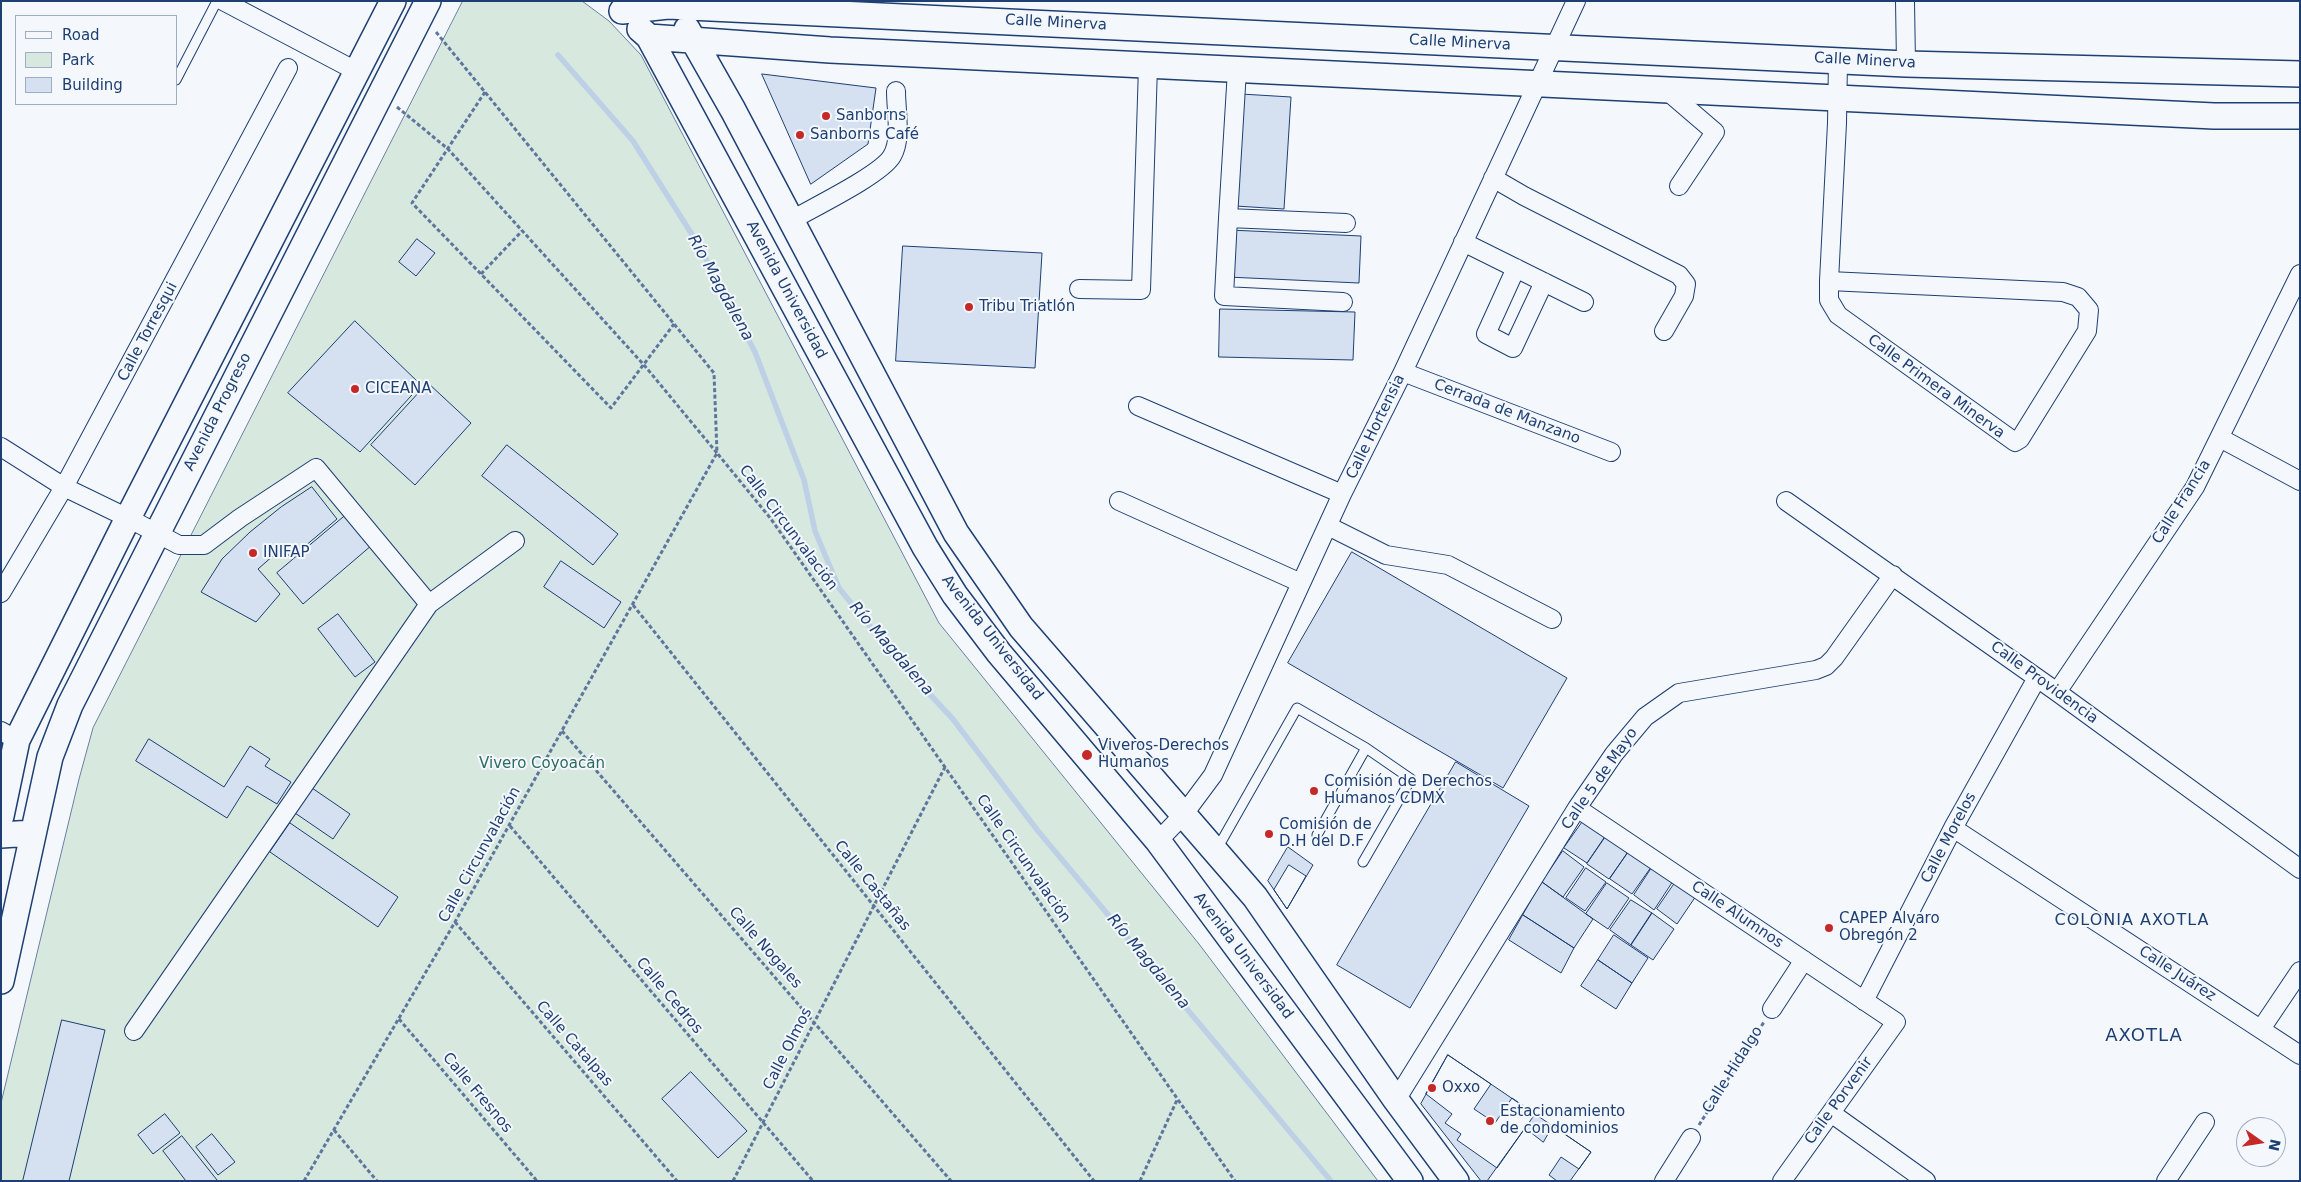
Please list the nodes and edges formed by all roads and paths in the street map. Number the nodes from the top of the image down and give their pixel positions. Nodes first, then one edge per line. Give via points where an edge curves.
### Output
1 (217, 1) edge
2 (224, 1) edge
3 (393, 1) edge
4 (1576, 1) edge
5 (1905, 1) edge
6 (666, 4) edge
7 (616, 6) edge
8 (425, 7) edge
9 (832, 12) junction
10 (649, 37) junction
11 (695, 42) junction
12 (1554, 47) junction
13 (830, 50) junction
14 (1838, 60) junction
15 (1906, 64) junction
16 (1148, 66) junction
17 (288, 68) dead end
18 (1237, 70) junction
19 (358, 72) junction
20 (2300, 74) edge
21 (178, 76) edge
22 (1536, 84) junction
23 (1666, 90) junction
24 (896, 91) dead end
25 (485, 92) junction
26 (381, 94) junction
27 (1837, 99) junction
28 (2300, 116) edge
29 (448, 149) junction
30 (1493, 178) junction
31 (1679, 186) dead end
32 (1228, 218) junction
33 (790, 221) junction
34 (1346, 222) dead end
35 (522, 231) junction
36 (1463, 242) junction
37 (1516, 268) junction
38 (482, 274) junction
39 (2300, 274) edge
40 (1829, 281) junction
41 (1544, 282) junction
42 (1079, 289) dead end
43 (1343, 302) dead end
44 (1584, 302) dead end
45 (674, 324) junction
46 (224, 329) junction
47 (1664, 331) dead end
48 (252, 344) junction
49 (644, 365) junction
50 (1403, 372) junction
51 (1138, 406) dead end
52 (2220, 438) junction
53 (1, 447) edge
54 (1611, 452) dead end
55 (717, 453) junction
56 (2300, 481) edge
57 (64, 488) junction
58 (1342, 494) junction
59 (1119, 500) dead end
60 (1786, 501) dead end
61 (128, 518) junction
62 (1328, 526) junction
63 (156, 534) junction
64 (515, 540) dead end
65 (1893, 575) junction
66 (1301, 583) junction
67 (1, 593) edge
68 (429, 604) junction
69 (633, 605) junction
70 (1552, 619) dead end
71 (2037, 678) junction
72 (2057, 692) junction
73 (562, 730) junction
74 (9, 735) edge
75 (1366, 748) junction
76 (945, 767) junction
77 (1578, 808) junction
78 (1184, 814) junction
79 (1, 816) edge
80 (509, 825) junction
81 (1953, 828) junction
82 (33, 833) junction
83 (1, 835) edge
84 (1317, 836) dead end
85 (1158, 841) junction
86 (1216, 852) junction
87 (1362, 862) dead end
88 (2300, 869) edge
89 (874, 906) junction
90 (454, 922) junction
91 (1804, 960) junction
92 (2300, 971) edge
93 (1, 981) edge
94 (1864, 1000) junction
95 (1772, 1009) joint
96 (400, 1019) junction
97 (814, 1022) junction
98 (1896, 1022) joint
99 (2261, 1029) junction
100 (134, 1031) dead end
101 (2300, 1055) edge
102 (1177, 1099) junction
103 (1396, 1100) junction
104 (1831, 1113) junction
105 (2205, 1122) dead end
106 (763, 1123) junction
107 (334, 1130) junction
108 (1691, 1138) joint
109 (304, 1181) edge
110 (377, 1181) edge
111 (537, 1181) edge
112 (677, 1181) edge
113 (733, 1181) edge
114 (813, 1181) edge
115 (951, 1181) edge
116 (1094, 1181) edge
117 (1140, 1181) edge
118 (1235, 1181) edge
119 (1410, 1181) edge
120 (1456, 1181) edge
121 (1664, 1181) edge
122 (1782, 1181) edge
123 (1926, 1181) edge
124 (2166, 1181) edge

1 - 21 lane
2 - 19 street
3 - 19 street
4 - 12 street, Calle Hortensia
5 - 15 street
6 - 7 street, Calle Minerva
6 - 9 street, Calle Minerva
6 - 11 street, Avenida Universidad via 683,22
7 - 10 street, Avenida Universidad
8 - 25 path
8 - 26 street, Avenida Progreso
9 - 12 street, Calle Minerva
9 - 13 street via 818,30 822,44
10 - 11 street
10 - 85 street, Avenida Universidad via 925,547 950,587 1000,653
11 - 13 street
11 - 33 street, Avenida Universidad
12 - 14 street, Calle Minerva
12 - 22 street, Calle Hortensia
13 - 16 street
14 - 15 street, Calle Minerva
14 - 27 street, Calle Primera Minerva
15 - 20 street, Calle Minerva
16 - 18 street
16 - 42 street via 1141,290
17 - 57 street, Calle Torresqui
18 - 22 street
18 - 32 street
19 - 46 street
22 - 23 street
22 - 30 street, Calle Hortensia
23 - 27 street
23 - 31 street via 1715,132
24 - 33 street via 897,138 892,156 876,172
25 - 29 path
25 - 45 path
26 - 29 path
26 - 48 street, Avenida Progreso
27 - 28 street via 2214,116
27 - 40 street, Calle Primera Minerva
29 - 35 path
29 - 38 path via 412,203
30 - 36 street, Calle Hortensia
30 - 47 street via 1679,275 1686,284 1684,296
32 - 34 street
32 - 43 street via 1224,296
33 - 78 street, Avenida Universidad via 956,533 982,573 1021,627
35 - 38 path
35 - 49 path
36 - 37 street
36 - 50 street, Calle Hortensia
37 - 41 street
37 - 41 street via 1486,334 1513,348
38 - 49 path via 611,408
39 - 52 street, Calle Francia
40 - 40 street, Calle Primera Minerva via 1829,300 1838,315 2015,442 2020,439 2087,331 2089,310 2078,296 2063,292
41 - 44 street
45 - 49 path
45 - 55 path via 714,373
46 - 48 street
46 - 61 street
48 - 63 street, Avenida Progreso
49 - 55 path
50 - 54 street, Cerrada de Manzano
50 - 58 street, Calle Hortensia
51 - 58 street
52 - 56 street
52 - 72 street, Calle Francia via 2195,487
53 - 57 street
55 - 69 path, Calle Circunvalación
55 - 76 path, Calle Circunvalación via 771,519
57 - 61 street
57 - 67 street, Calle Torresqui
58 - 62 street, Calle Hortensia
59 - 66 street
60 - 65 street, Calle Providencia
61 - 63 street
61 - 74 street
62 - 66 street, Calle Hortensia
62 - 70 street via 1386,555 1448,565
63 - 68 street via 179,545 204,545 316,468
63 - 82 street, Avenida Progreso via 70,705 50,758
64 - 68 street
65 - 71 street, Calle Providencia
65 - 77 street, Calle 5 de Mayo via 1826,666 1679,693 1645,717 1614,754
66 - 78 street, Calle Hortensia via 1213,775
68 - 100 street
69 - 73 path, Calle Circunvalación
69 - 89 path, Calle Castañas
71 - 72 street, Calle Providencia
71 - 81 street, Calle Morelos
72 - 88 street, Calle Providencia
73 - 80 path, Calle Circunvalación
73 - 97 path, Calle Nogales
74 - 79 street
75 - 84 lane
75 - 86 lane via 1298,708
75 - 87 lane via 1412,779
76 - 89 path, Calle Olmos
76 - 102 path, Calle Circunvalación
77 - 91 street, Calle Alumnos
77 - 103 street, Calle 5 de Mayo
78 - 85 street, Calle Hortensia
78 - 86 street, Avenida Universidad
80 - 90 path, Calle Circunvalación
80 - 106 path, Calle Cedros
81 - 94 street, Calle Morelos
81 - 99 street, Calle Juárez
82 - 83 street
82 - 93 street, Avenida Progreso
85 - 119 street, Avenida Universidad
86 - 103 street, Avenida Universidad via 1255,897
89 - 97 path, Calle Olmos
89 - 116 path, Calle Castañas
90 - 96 path, Calle Circunvalación
90 - 112 path, Calle Catalpas
91 - 94 street, Calle Alumnos
91 - 95 street
92 - 99 street
94 - 98 street, Calle Alumnos
95 - 108 path, Calle Hidalgo
96 - 107 path, Calle Circunvalación
96 - 111 path, Calle Fresnos
97 - 106 path, Calle Olmos
97 - 115 path, Calle Nogales
98 - 104 street, Calle Porvenir
99 - 101 street, Calle Juárez
102 - 117 path
102 - 118 path, Calle Circunvalación
103 - 120 street, Avenida Universidad
104 - 122 street, Calle Porvenir
104 - 123 street
105 - 124 street
106 - 113 path, Calle Olmos
106 - 114 path, Calle Cedros
107 - 109 path, Calle Circunvalación
107 - 110 path
108 - 121 street

